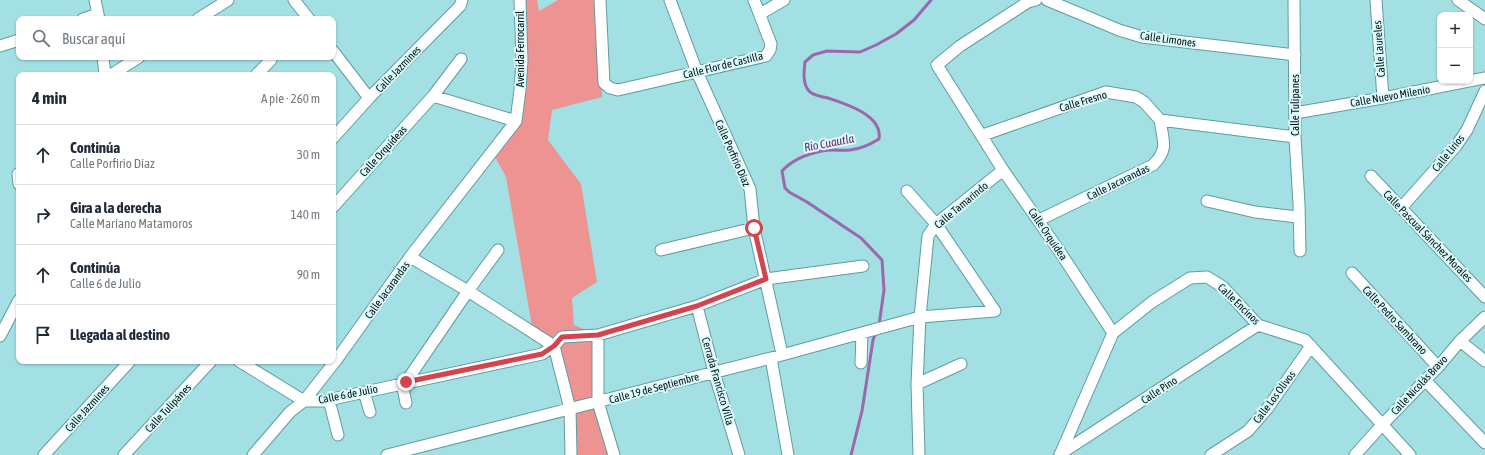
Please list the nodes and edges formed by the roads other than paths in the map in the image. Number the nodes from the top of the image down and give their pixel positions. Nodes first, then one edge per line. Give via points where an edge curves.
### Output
1 (96, 0) edge
2 (228, 0) edge
3 (294, 0) edge
4 (462, 0) edge
5 (520, 0) edge
6 (600, 0) edge
7 (670, 0) edge
8 (754, 0) edge
9 (784, 0) edge
10 (1036, 0) edge
11 (1047, 0) edge
12 (1294, 0) edge
13 (1376, 0) edge
14 (1458, 0) edge
15 (760, 14) junction
16 (99, 16) edge
17 (203, 16) edge
18 (307, 16) edge
19 (1485, 19) edge
20 (16, 41) edge
21 (0, 46) edge
22 (336, 55) edge
23 (1295, 55) junction
24 (461, 59) dead end
25 (103, 60) edge
26 (134, 60) edge
27 (271, 60) dead end
28 (105, 72) edge
29 (116, 72) edge
30 (259, 72) edge
31 (697, 72) junction
32 (1485, 78) edge
33 (1485, 91) edge
34 (433, 96) junction
35 (369, 98) junction
36 (1383, 98) junction
37 (1295, 113) junction
38 (1160, 120) junction
39 (516, 121) junction
40 (336, 135) edge
41 (983, 135) junction
42 (1295, 137) junction
43 (1004, 170) junction
44 (1371, 176) dead end
45 (907, 191) dead end
46 (1207, 201) dead end
47 (336, 203) edge
48 (1401, 208) junction
49 (1299, 211) junction
50 (1039, 220) junction
51 (936, 224) junction
52 (754, 228) junction
53 (498, 250) dead end
54 (660, 250) dead end
55 (1300, 251) dead end
56 (410, 257) junction
57 (863, 266) dead end
58 (1352, 273) dead end
59 (766, 279) junction
60 (468, 292) junction
61 (1485, 297) edge
62 (16, 306) edge
63 (697, 306) junction
64 (920, 317) junction
65 (1485, 317) edge
66 (1258, 326) junction
67 (862, 333) junction
68 (1113, 333) junction
69 (598, 335) junction
70 (0, 336) edge
71 (1460, 341) junction
72 (554, 346) junction
73 (1311, 346) junction
74 (777, 356) junction
75 (336, 357) edge
76 (1485, 361) edge
77 (861, 363) dead end
78 (127, 364) edge
79 (208, 364) edge
80 (243, 364) edge
81 (331, 364) edge
82 (961, 364) dead end
83 (1438, 367) junction
84 (714, 372) junction
85 (1425, 380) junction
86 (404, 383) junction
87 (917, 384) junction
88 (364, 392) junction
89 (329, 400) junction
90 (304, 401) junction
91 (598, 402) junction
92 (406, 403) dead end
93 (570, 409) junction
94 (370, 412) dead end
95 (1382, 425) junction
96 (338, 435) dead end
97 (1485, 444) edge
98 (44, 455) edge
99 (124, 455) edge
100 (253, 455) edge
101 (388, 455) edge
102 (571, 455) edge
103 (614, 455) edge
104 (740, 455) edge
105 (788, 455) edge
106 (920, 455) edge
107 (1060, 455) edge
108 (1211, 455) edge
109 (1355, 455) edge
110 (1410, 455) edge

1 - 16 street
2 - 17 street
3 - 18 street
4 - 35 street, Calle Jazmines via 460,6
5 - 39 street, Avenida Ferrocarril via 522,60
6 - 31 street, Calle Flor de Castilla via 604,83 610,88 618,90
7 - 31 street, Calle Porfirio Díaz
8 - 15 street
9 - 15 street
10 - 41 street via 1028,2 960,46 937,65
11 - 23 street, Calle Limones via 1142,37
12 - 23 street, Calle Tulipanes
13 - 36 street, Calle Laureles
14 - 19 street
15 - 31 street, Calle Flor de Castilla via 771,44 766,56
20 - 21 street
22 - 35 street
23 - 37 street, Calle Tulipanes
24 - 34 street, Calle Orquídeas
25 - 28 street
26 - 29 street
27 - 30 street
31 - 52 street, Calle Porfirio Díaz via 750,189
32 - 36 street, Calle Nuevo Milenio
33 - 48 street, Calle Lirios via 1467,130 1456,146
34 - 39 street
34 - 47 street, Calle Orquídeas
35 - 40 street, Calle Jazmines
36 - 37 street, Calle Nuevo Milenio
37 - 42 street, Calle Tulipanes
38 - 41 street, Calle Fresno via 1136,97 1106,92
38 - 42 street
38 - 50 street, Calle Jacarandas via 1164,149 1162,157 1154,165
39 - 56 street, Calle Jacarandas
41 - 43 street, Calle Orquídea
42 - 49 street, Calle Tulipanes
43 - 50 street, Calle Orquídea
43 - 51 street, Calle Tamarindo
44 - 48 street, Calle Pascual Sánchez Morales
45 - 51 street
46 - 49 street via 1255,212 1297,217
48 - 61 street, Calle Pascual Sánchez Morales
49 - 55 street, Calle Tulipanes
50 - 68 street, Calle Orquídea
51 - 64 street, Calle Tamarindo via 928,236
51 - 64 street, Calle 19 de Septiembre via 995,311
52 - 54 street
52 - 59 street, Calle Porfirio Díaz
53 - 60 street
56 - 60 street
56 - 75 street, Calle Jacarandas
57 - 59 street, Calle 6 de Julio
58 - 83 street, Calle Pedro Sambrano
59 - 63 street, Calle 6 de Julio
59 - 74 street, Calle Porfirio Díaz
60 - 72 street
60 - 86 street
62 - 70 street
63 - 69 street, Calle 6 de Julio
63 - 84 street, Cerrada Francisco Villa
64 - 67 street, Calle 19 de Septiembre
64 - 87 street, Calle Tamarindo
65 - 71 street, Calle Nicolás Bravo
66 - 68 street, Calle Encinos via 1223,287 1208,277 1190,278 1152,302
66 - 73 street, Calle Encinos via 1305,340
66 - 107 street, Calle Pino
67 - 74 street, Calle 19 de Septiembre
67 - 77 street
68 - 107 street, Calle Encinos
69 - 72 street, Calle 6 de Julio via 562,337
69 - 91 street
71 - 76 street
71 - 83 street, Calle Nicolás Bravo
72 - 86 street, Calle 6 de Julio via 542,354
72 - 93 street
73 - 95 street, Calle Encinos
73 - 108 street, Calle Los Olivos via 1267,410 1248,431
74 - 84 street, Calle 19 de Septiembre
74 - 105 street, Calle Porfirio Díaz
78 - 98 street, Calle Jazmines
79 - 99 street, Calle Tulipánes
80 - 90 street
81 - 90 street, Calle Jacarandas
82 - 87 street
83 - 85 street, Calle Nicolás Bravo
84 - 91 street, Calle 19 de Septiembre
84 - 104 street, Cerrada Francisco Villa
85 - 95 street, Calle Nicolás Bravo
85 - 97 street
86 - 88 street, Calle 6 de Julio
86 - 92 street
87 - 106 street, Calle Tamarindo
88 - 89 street, Calle 6 de Julio
88 - 94 street
89 - 90 street, Calle 6 de Julio
89 - 96 street
90 - 100 street, Calle Jacarandas via 290,412
91 - 93 street, Calle 19 de Septiembre
91 - 103 street
93 - 101 street, Calle 19 de Septiembre
93 - 102 street
95 - 109 street, Calle Nicolás Bravo
95 - 110 street, Calle Encinos

